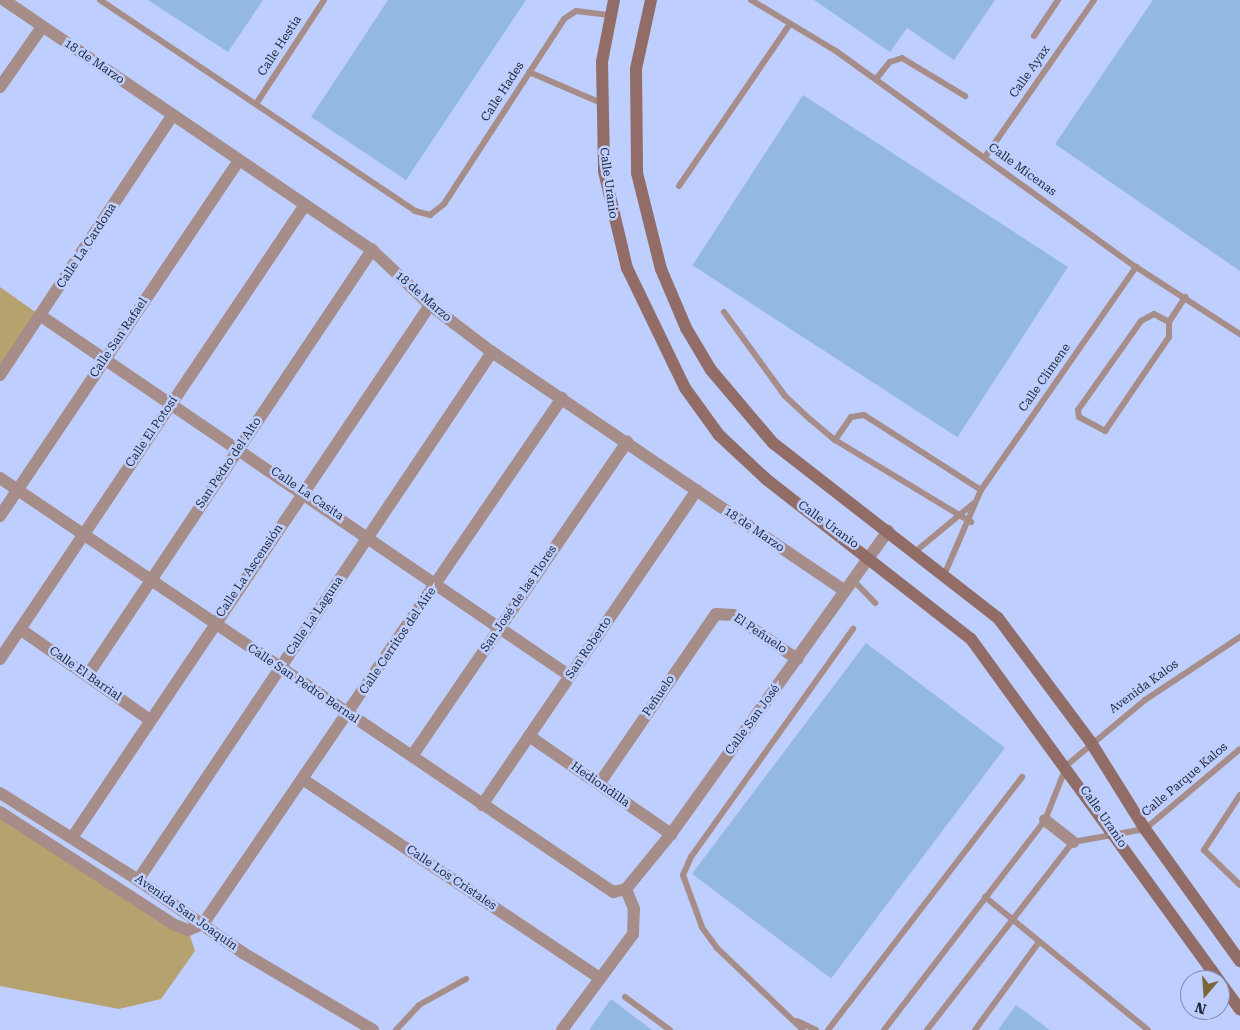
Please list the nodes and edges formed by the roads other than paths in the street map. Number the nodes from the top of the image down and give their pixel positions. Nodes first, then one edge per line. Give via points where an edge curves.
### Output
1 (4, 0) edge
2 (100, 0) edge
3 (324, 0) edge
4 (614, 0) edge
5 (651, 0) edge
6 (751, 0) edge
7 (1058, 0) edge
8 (1094, 0) edge
9 (610, 15) junction
10 (790, 24) junction
11 (42, 27) junction
12 (1034, 36) dead end
13 (529, 72) junction
14 (876, 80) junction
15 (0, 87) edge
16 (965, 96) dead end
17 (601, 103) junction
18 (256, 104) junction
19 (173, 115) junction
20 (985, 157) junction
21 (239, 161) junction
22 (679, 186) dead end
23 (305, 205) junction
24 (372, 250) junction
25 (1136, 267) junction
26 (1185, 297) junction
27 (430, 305) junction
28 (724, 312) dead end
29 (42, 316) junction
30 (1169, 322) junction
31 (1240, 334) edge
32 (492, 352) junction
33 (105, 360) junction
34 (0, 375) edge
35 (562, 398) junction
36 (172, 403) junction
37 (835, 440) junction
38 (627, 442) junction
39 (238, 448) junction
40 (0, 478) edge
41 (17, 490) junction
42 (697, 490) junction
43 (981, 490) junction
44 (304, 492) junction
45 (974, 502) junction
46 (956, 514) junction
47 (0, 516) edge
48 (970, 522) junction
49 (888, 531) junction
50 (83, 534) junction
51 (369, 536) junction
52 (916, 551) junction
53 (870, 556) junction
54 (944, 572) junction
55 (853, 580) junction
56 (151, 581) junction
57 (437, 584) junction
58 (845, 591) junction
59 (875, 603) dead end
60 (721, 612) joint
61 (215, 624) junction
62 (500, 627) junction
63 (20, 629) junction
64 (853, 629) dead end
65 (1240, 636) edge
66 (0, 659) edge
67 (797, 659) junction
68 (280, 668) junction
69 (86, 676) junction
70 (570, 676) junction
71 (349, 715) junction
72 (150, 720) junction
73 (529, 736) junction
74 (1090, 741) junction
75 (1240, 749) edge
76 (412, 756) junction
77 (1067, 765) junction
78 (1022, 777) dead end
79 (304, 780) junction
80 (599, 784) junction
81 (1240, 795) edge
82 (1, 796) edge
83 (482, 805) junction
84 (0, 812) edge
85 (1045, 820) junction
86 (1145, 829) junction
87 (671, 834) junction
88 (1116, 836) junction
89 (72, 838) junction
90 (1073, 842) junction
91 (138, 880) junction
92 (1240, 885) edge
93 (626, 889) junction
94 (985, 897) junction
95 (1010, 918) junction
96 (198, 927) junction
97 (1039, 942) junction
98 (1240, 961) edge
99 (1211, 970) edge
100 (598, 976) junction
101 (466, 979) dead end
102 (1230, 996) edge
103 (625, 997) dead end
104 (1240, 1010) edge
105 (796, 1020) junction
106 (373, 1030) edge
107 (396, 1030) edge
108 (562, 1030) edge
109 (670, 1030) edge
110 (803, 1030) edge
111 (816, 1030) edge
112 (828, 1030) edge
113 (884, 1030) edge
114 (927, 1030) edge
115 (975, 1030) edge
116 (1148, 1030) edge

1 - 11 street, 18 de Marzo
2 - 18 lane
3 - 18 lane, Calle Hestia
4 - 9 street, Calle Uranio
5 - 49 street via 636,69 637,173 661,269 686,328 710,370 773,444
6 - 10 lane, Calle Micenas
7 - 12 lane
8 - 20 lane, Calle Ayax
9 - 13 lane, Calle Hades via 570,13
9 - 17 street, Calle Uranio via 602,62
10 - 14 lane, Calle Micenas
10 - 22 lane
11 - 15 street
11 - 19 street, 18 de Marzo
13 - 17 lane
13 - 18 lane, Calle Hades via 444,204 430,215 415,211
14 - 16 lane via 890,62 902,58
14 - 20 lane, Calle Micenas
17 - 53 street, Calle Uranio via 604,171 627,268 685,388 719,435 766,480
19 - 21 street, 18 de Marzo
19 - 29 street, Calle La Cardona
20 - 25 lane, Calle Micenas
21 - 23 street, 18 de Marzo
21 - 33 street, Calle San Rafael
23 - 24 street, 18 de Marzo
23 - 36 street, Calle El Potosí
24 - 27 street, 18 de Marzo
24 - 39 street, San Pedro del Alto
25 - 26 lane, Calle Micenas
25 - 43 lane, Calle Climene
26 - 30 lane
26 - 31 lane, Calle Micenas
27 - 32 street, 18 de Marzo
27 - 44 street, Calle La Ascensión
28 - 37 lane via 785,396
29 - 33 street, Calle La Casita
29 - 34 street, Calle La Cardona
30 - 30 lane via 1154,314 1141,321 1078,410 1079,417 1105,431 1169,337
32 - 35 street, 18 de Marzo
32 - 51 street, Calle La Laguna
33 - 36 street, Calle La Casita
33 - 41 street, Calle San Rafael
35 - 38 street, 18 de Marzo
35 - 57 street, Calle Cerritos del Aire
36 - 39 street, Calle La Casita
36 - 50 street, Calle El Potosí
37 - 43 lane via 851,417 864,415
37 - 46 lane
38 - 42 street, 18 de Marzo
38 - 62 street, San José de las Flores
39 - 44 street, Calle La Casita
39 - 56 street, San Pedro del Alto
40 - 41 street, Calle San Pedro Bernal
41 - 47 street, Calle San Rafael
41 - 50 street, Calle San Pedro Bernal
42 - 58 street, 18 de Marzo
42 - 70 street, San Roberto
43 - 45 lane, Calle Climene
44 - 51 street, Calle La Casita
44 - 61 street, Calle La Ascensión
45 - 46 lane, Calle Climene
45 - 48 lane, Calle Climene
46 - 48 lane
46 - 52 lane, Calle Climene
48 - 54 lane, Calle Climene
49 - 52 street
49 - 53 street, Calle San José
50 - 56 street, Calle San Pedro Bernal
50 - 63 street, Calle El Potosí
51 - 57 street, Calle La Casita
51 - 68 street, Calle La Laguna
52 - 54 street
53 - 55 street, Calle San José
53 - 77 street, Calle Uranio via 971,639
54 - 74 street via 998,618
55 - 58 street, Calle San José
55 - 59 lane
56 - 61 street, Calle San Pedro Bernal
56 - 69 street, San Pedro del Alto
57 - 62 street, Calle La Casita
57 - 71 street, Calle Cerritos del Aire
58 - 67 street, Calle San José
60 - 67 street, El Peñuelo via 733,615
60 - 80 street, Peñuelo via 712,618
61 - 68 street, Calle San Pedro Bernal
61 - 72 street, Calle La Ascensión
62 - 70 street, Calle La Casita
62 - 76 street, San José de las Flores
63 - 66 street, Calle El Potosí
63 - 69 street, Calle El Barrial
64 - 105 lane via 691,857 683,875 702,927 717,948
65 - 74 lane, Avenida Kalos via 1204,656
67 - 87 street, Calle San José
68 - 71 street, Calle San Pedro Bernal
68 - 91 street, Calle La Laguna
69 - 72 street, Calle El Barrial
70 - 73 street, San Roberto
71 - 76 street, Calle San Pedro Bernal
71 - 79 street, Calle Cerritos del Aire
72 - 89 street, Calle La Ascensión
73 - 80 street, Hediondilla
73 - 83 street, San Roberto
74 - 77 lane, Avenida Kalos
74 - 86 street
75 - 86 lane, Calle Parque Kalos
76 - 83 street, Calle San Pedro Bernal
77 - 85 lane
77 - 88 street, Calle Uranio
78 - 112 lane
79 - 96 street, Calle Cerritos del Aire
79 - 100 street, Calle Los Cristales
80 - 87 street, Hediondilla
81 - 92 lane via 1204,850
82 - 89 street, Avenida San Joaquín
83 - 93 street, Calle San Pedro Bernal via 607,890
84 - 96 street, Avenida San Joaquín via 175,926
85 - 90 street
85 - 94 lane
86 - 88 lane, Calle Parque Kalos
86 - 98 street
87 - 93 street, Calle San José
88 - 90 lane, Calle Parque Kalos
88 - 99 street, Calle Uranio
89 - 91 street, Avenida San Joaquín
90 - 95 lane
91 - 96 street, Avenida San Joaquín
93 - 100 street via 635,916 633,934
94 - 95 lane
94 - 113 lane
95 - 97 lane
95 - 114 lane
96 - 106 street, Avenida San Joaquín
97 - 115 lane
97 - 116 lane
100 - 108 street
101 - 107 lane via 418,1005
102 - 104 street, Calle Uranio
103 - 109 lane
105 - 110 lane
105 - 111 lane

